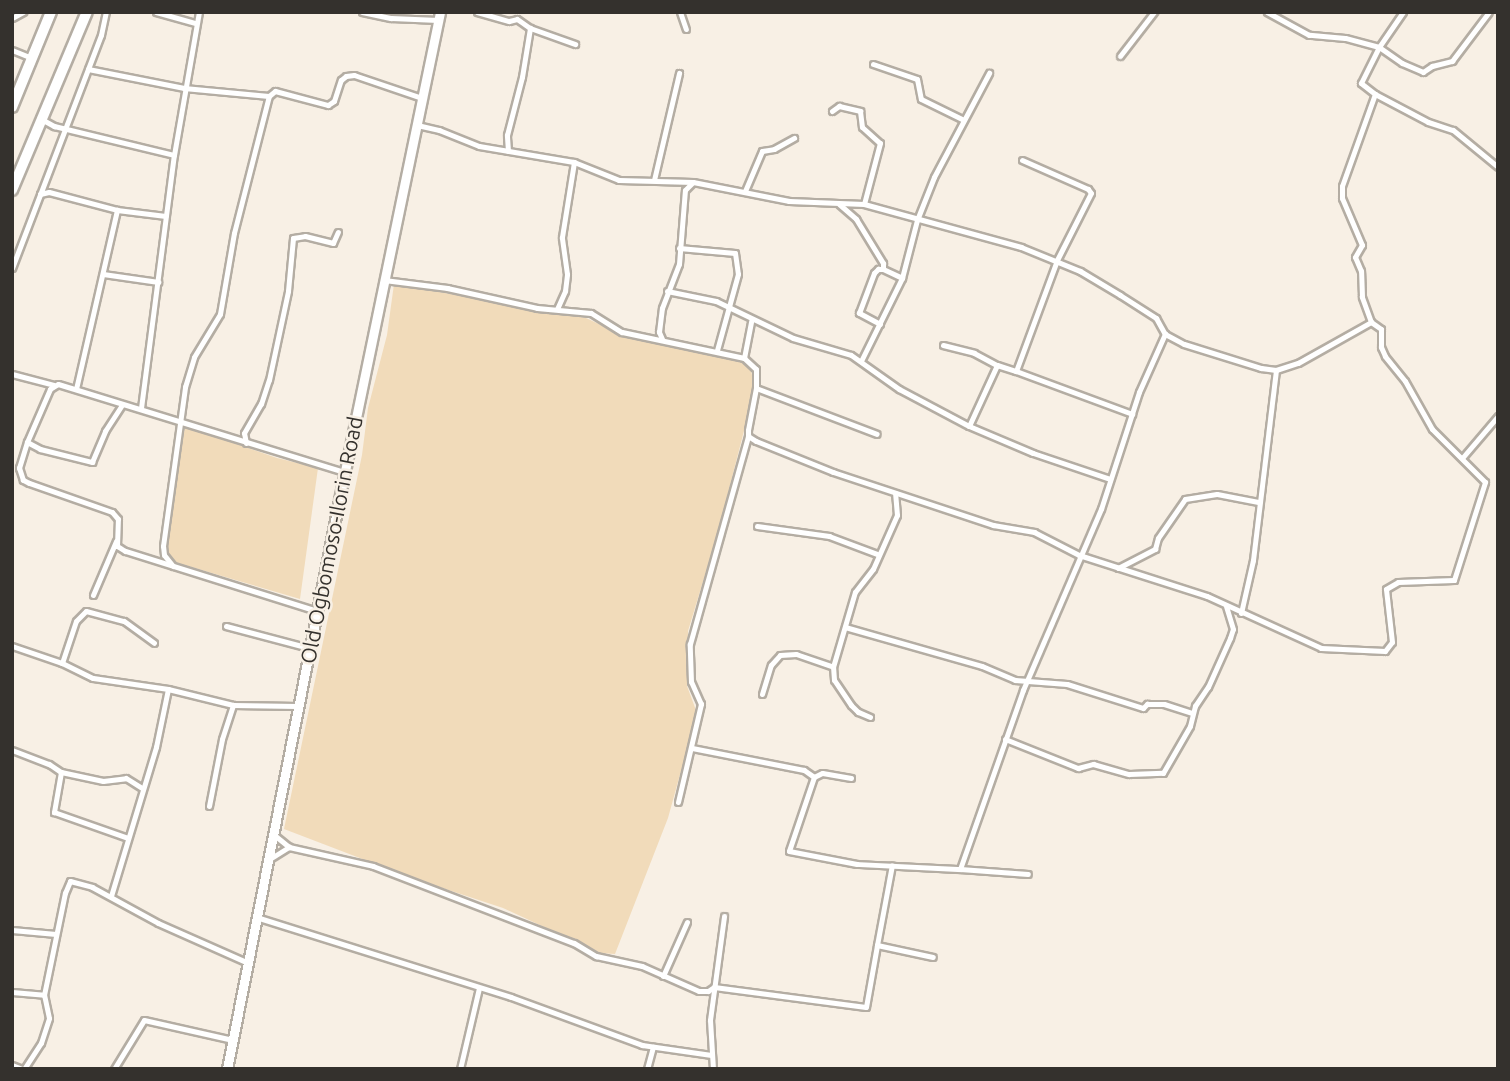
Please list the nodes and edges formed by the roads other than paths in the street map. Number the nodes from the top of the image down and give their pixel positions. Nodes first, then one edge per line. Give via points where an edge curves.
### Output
1 (23, 12) edge
2 (51, 12) edge
3 (87, 12) edge
4 (106, 12) edge
5 (156, 12) edge
6 (199, 12) edge
7 (362, 12) edge
8 (477, 12) edge
9 (680, 12) edge
10 (1154, 12) edge
11 (1403, 12) edge
12 (1489, 12) edge
13 (1272, 14) edge
14 (439, 16) edge
15 (518, 16) edge
16 (12, 19) edge
17 (195, 23) junction
18 (530, 28) junction
19 (686, 29) dead end
20 (575, 44) dead end
21 (1379, 47) junction
22 (12, 50) edge
23 (1120, 56) dead end
24 (32, 58) junction
25 (873, 64) dead end
26 (88, 69) junction
27 (989, 73) dead end
28 (679, 74) dead end
29 (184, 88) junction
30 (1375, 94) junction
31 (269, 96) junction
32 (423, 98) junction
33 (12, 107) edge
34 (832, 111) dead end
35 (42, 119) junction
36 (962, 120) junction
37 (417, 125) junction
38 (65, 128) junction
39 (794, 138) dead end
40 (508, 150) junction
41 (174, 155) junction
42 (1022, 160) dead end
43 (574, 162) junction
44 (1498, 167) edge
45 (654, 180) junction
46 (693, 182) junction
47 (44, 183) junction
48 (12, 190) edge
49 (49, 191) junction
50 (745, 191) junction
51 (40, 194) junction
52 (839, 204) junction
53 (864, 204) junction
54 (117, 210) junction
55 (166, 216) junction
56 (916, 220) junction
57 (338, 232) dead end
58 (679, 247) junction
59 (1057, 260) junction
60 (12, 268) edge
61 (883, 269) junction
62 (103, 274) junction
63 (902, 278) junction
64 (384, 279) junction
65 (158, 282) junction
66 (667, 290) junction
67 (728, 306) junction
68 (557, 309) junction
69 (751, 321) junction
70 (1371, 322) junction
71 (880, 324) junction
72 (1165, 334) junction
73 (662, 339) junction
74 (943, 345) dead end
75 (717, 350) junction
76 (744, 358) junction
77 (861, 361) junction
78 (997, 365) junction
79 (1276, 370) junction
80 (1016, 371) junction
81 (12, 374) edge
82 (54, 385) junction
83 (756, 388) junction
84 (76, 389) junction
85 (122, 405) junction
86 (141, 408) junction
87 (1132, 414) junction
88 (1498, 416) edge
89 (181, 422) junction
90 (969, 426) junction
91 (877, 434) dead end
92 (748, 436) junction
93 (27, 442) junction
94 (246, 443) junction
95 (1463, 457) junction
96 (344, 472) junction
97 (1110, 479) junction
98 (895, 493) junction
99 (1258, 502) junction
100 (757, 526) dead end
101 (116, 541) junction
102 (877, 554) junction
103 (1079, 555) junction
104 (173, 566) junction
105 (1118, 568) junction
106 (93, 595) dead end
107 (1226, 606) junction
108 (317, 611) junction
109 (1241, 613) junction
110 (226, 626) dead end
111 (845, 627) junction
112 (154, 643) dead end
113 (12, 646) edge
114 (309, 648) junction
115 (62, 663) junction
116 (833, 667) junction
117 (1027, 679) junction
118 (168, 689) junction
119 (762, 694) dead end
120 (233, 705) junction
121 (297, 706) junction
122 (1192, 713) junction
123 (870, 717) dead end
124 (1005, 739) junction
125 (692, 748) junction
126 (12, 750) edge
127 (61, 772) junction
128 (814, 777) junction
129 (851, 778) dead end
130 (142, 788) junction
131 (678, 802) dead end
132 (209, 806) dead end
133 (273, 834) junction
134 (128, 838) junction
135 (289, 847) junction
136 (267, 861) junction
137 (892, 865) junction
138 (960, 869) junction
139 (1028, 874) dead end
140 (111, 896) junction
141 (723, 916) dead end
142 (256, 917) junction
143 (688, 922) dead end
144 (12, 930) edge
145 (56, 934) junction
146 (877, 945) junction
147 (933, 957) dead end
148 (246, 962) junction
149 (663, 976) junction
150 (714, 987) junction
151 (480, 988) junction
152 (12, 992) edge
153 (44, 995) junction
154 (233, 1040) junction
155 (653, 1047) junction
156 (711, 1055) junction
157 (12, 1065) edge
158 (229, 1068) edge
159 (23, 1069) edge
160 (114, 1069) edge
161 (460, 1069) edge
162 (647, 1069) edge
163 (713, 1069) edge

1 - 16 street
2 - 24 highway
3 - 35 highway
4 - 26 street
5 - 17 street
6 - 17 street
7 - 14 street via 391,18
8 - 15 street via 509,21
9 - 19 street
10 - 23 street
11 - 21 street
12 - 21 street via 1452,61 1423,72
13 - 21 street via 1309,35
14 - 32 highway, Old Ogbomoso-Ilorin Road
15 - 18 street
17 - 29 street
18 - 20 street
18 - 40 street via 507,135
21 - 30 street via 1361,83
22 - 24 street
24 - 33 highway
25 - 36 street via 917,79 921,99
26 - 29 street
26 - 38 street
27 - 36 street
28 - 45 street
29 - 31 street
29 - 41 street
30 - 44 street via 1453,130
30 - 70 street via 1342,186 1342,198 1362,245 1355,257
31 - 32 street via 275,91 328,105 334,102 341,80 354,75
31 - 89 street via 234,233 220,314 194,357
32 - 37 highway, Old Ogbomoso-Ilorin Road
34 - 53 street via 839,106 860,111 862,127 880,143
35 - 38 street
35 - 48 highway
36 - 56 street
37 - 40 street via 474,145
37 - 64 highway, Old Ogbomoso-Ilorin Road
38 - 41 street
38 - 47 street
39 - 50 street via 762,151
40 - 43 street
41 - 55 street
42 - 59 street via 1091,192
43 - 45 street via 619,180
43 - 68 street via 561,247 567,274
45 - 46 street
46 - 50 street
46 - 58 street via 685,190
47 - 49 street
47 - 51 street
49 - 51 street
49 - 54 street
50 - 52 street via 789,201
51 - 60 street
52 - 53 street
52 - 61 street via 856,219
53 - 56 street
54 - 55 street
54 - 62 street
55 - 65 street
56 - 59 street
56 - 63 street
57 - 94 street via 333,243 293,237 288,291 269,380 244,433
58 - 66 street via 679,264
58 - 67 street via 735,253 738,274
59 - 72 street via 1149,313
59 - 80 street
61 - 63 street
61 - 71 street via 874,273 859,313
62 - 65 street
62 - 84 street
63 - 71 street
64 - 68 street
64 - 96 highway, Old Ogbomoso-Ilorin Road
65 - 86 street
66 - 67 street
66 - 73 street via 660,324
67 - 69 street
67 - 75 street
68 - 73 street via 591,313 622,332
69 - 76 street
69 - 77 street
70 - 79 street via 1298,363
70 - 95 street via 1381,328 1385,356 1405,380 1432,429
71 - 77 street
72 - 79 street via 1184,344
72 - 87 street
73 - 75 street
74 - 78 street
75 - 76 street
76 - 83 street via 756,369
77 - 90 street via 899,389
78 - 80 street
78 - 90 street
79 - 99 street
80 - 87 street
81 - 82 street
82 - 84 street
82 - 93 street
83 - 91 street
83 - 92 street
84 - 85 street
85 - 86 street
85 - 93 street via 92,462
86 - 89 street
87 - 97 street
88 - 95 street
89 - 94 street
89 - 104 street via 163,546
90 - 97 street
92 - 98 street
92 - 125 street via 690,644 691,682 701,704
93 - 101 street via 19,468 23,480 112,512 118,519
94 - 96 street
95 - 109 street via 1485,484 1457,576 1447,582 1433,579 1388,586 1384,599 1392,642 1389,649 1321,648
96 - 108 highway, Old Ogbomoso-Ilorin Road
97 - 103 street
98 - 102 street via 897,516
98 - 103 street via 993,525 1034,533
99 - 105 street via 1217,494 1185,499 1155,549
99 - 109 street via 1249,584
100 - 102 street via 829,536
101 - 104 street via 125,551
101 - 106 street
102 - 111 street via 873,569 855,592
103 - 105 street
103 - 117 street
104 - 108 street
105 - 107 street
107 - 109 street
107 - 122 street via 1233,629
108 - 114 highway, Old Ogbomoso-Ilorin Road
110 - 114 street
111 - 116 street
111 - 117 street via 982,666 1015,680
112 - 115 street via 124,621 86,611 76,621
113 - 115 street
114 - 121 highway, Old Ogbomoso-Ilorin Road
115 - 118 street via 93,678
116 - 119 street via 796,654 780,655 771,665
116 - 123 street via 834,680 851,705
117 - 122 street via 1076,685 1143,709 1147,704 1164,704
117 - 124 street
118 - 120 street
118 - 130 street
120 - 121 street
120 - 132 street
121 - 133 highway, Old Ogbomoso-Ilorin Road
122 - 124 street via 1185,734 1159,775 1129,774 1097,764 1078,768
124 - 138 street
125 - 128 street via 804,770
125 - 131 street
126 - 127 street
127 - 130 street via 103,781 126,778
127 - 134 street via 54,811
128 - 129 street via 822,773
128 - 137 street via 789,851 858,864
130 - 134 street
133 - 135 street
133 - 136 highway, Old Ogbomoso-Ilorin Road
134 - 140 street
135 - 136 street
135 - 149 street via 373,866 574,943 596,956 642,966
136 - 142 highway, Old Ogbomoso-Ilorin Road
137 - 138 street
137 - 146 street
138 - 139 street
140 - 145 street via 71,881
140 - 148 street via 158,923
141 - 150 street
142 - 148 highway, Old Ogbomoso-Ilorin Road
142 - 151 street
143 - 149 street
144 - 145 street
145 - 153 street
146 - 147 street
146 - 150 street via 866,1007
148 - 154 highway, Old Ogbomoso-Ilorin Road
149 - 150 street via 699,991
150 - 156 street via 709,1020
151 - 155 street
151 - 161 street
152 - 153 street
153 - 159 street via 49,1018 41,1043
154 - 158 highway, Old Ogbomoso-Ilorin Road
154 - 160 street via 144,1020
155 - 156 street
155 - 162 street
156 - 163 street
157 - 159 street

